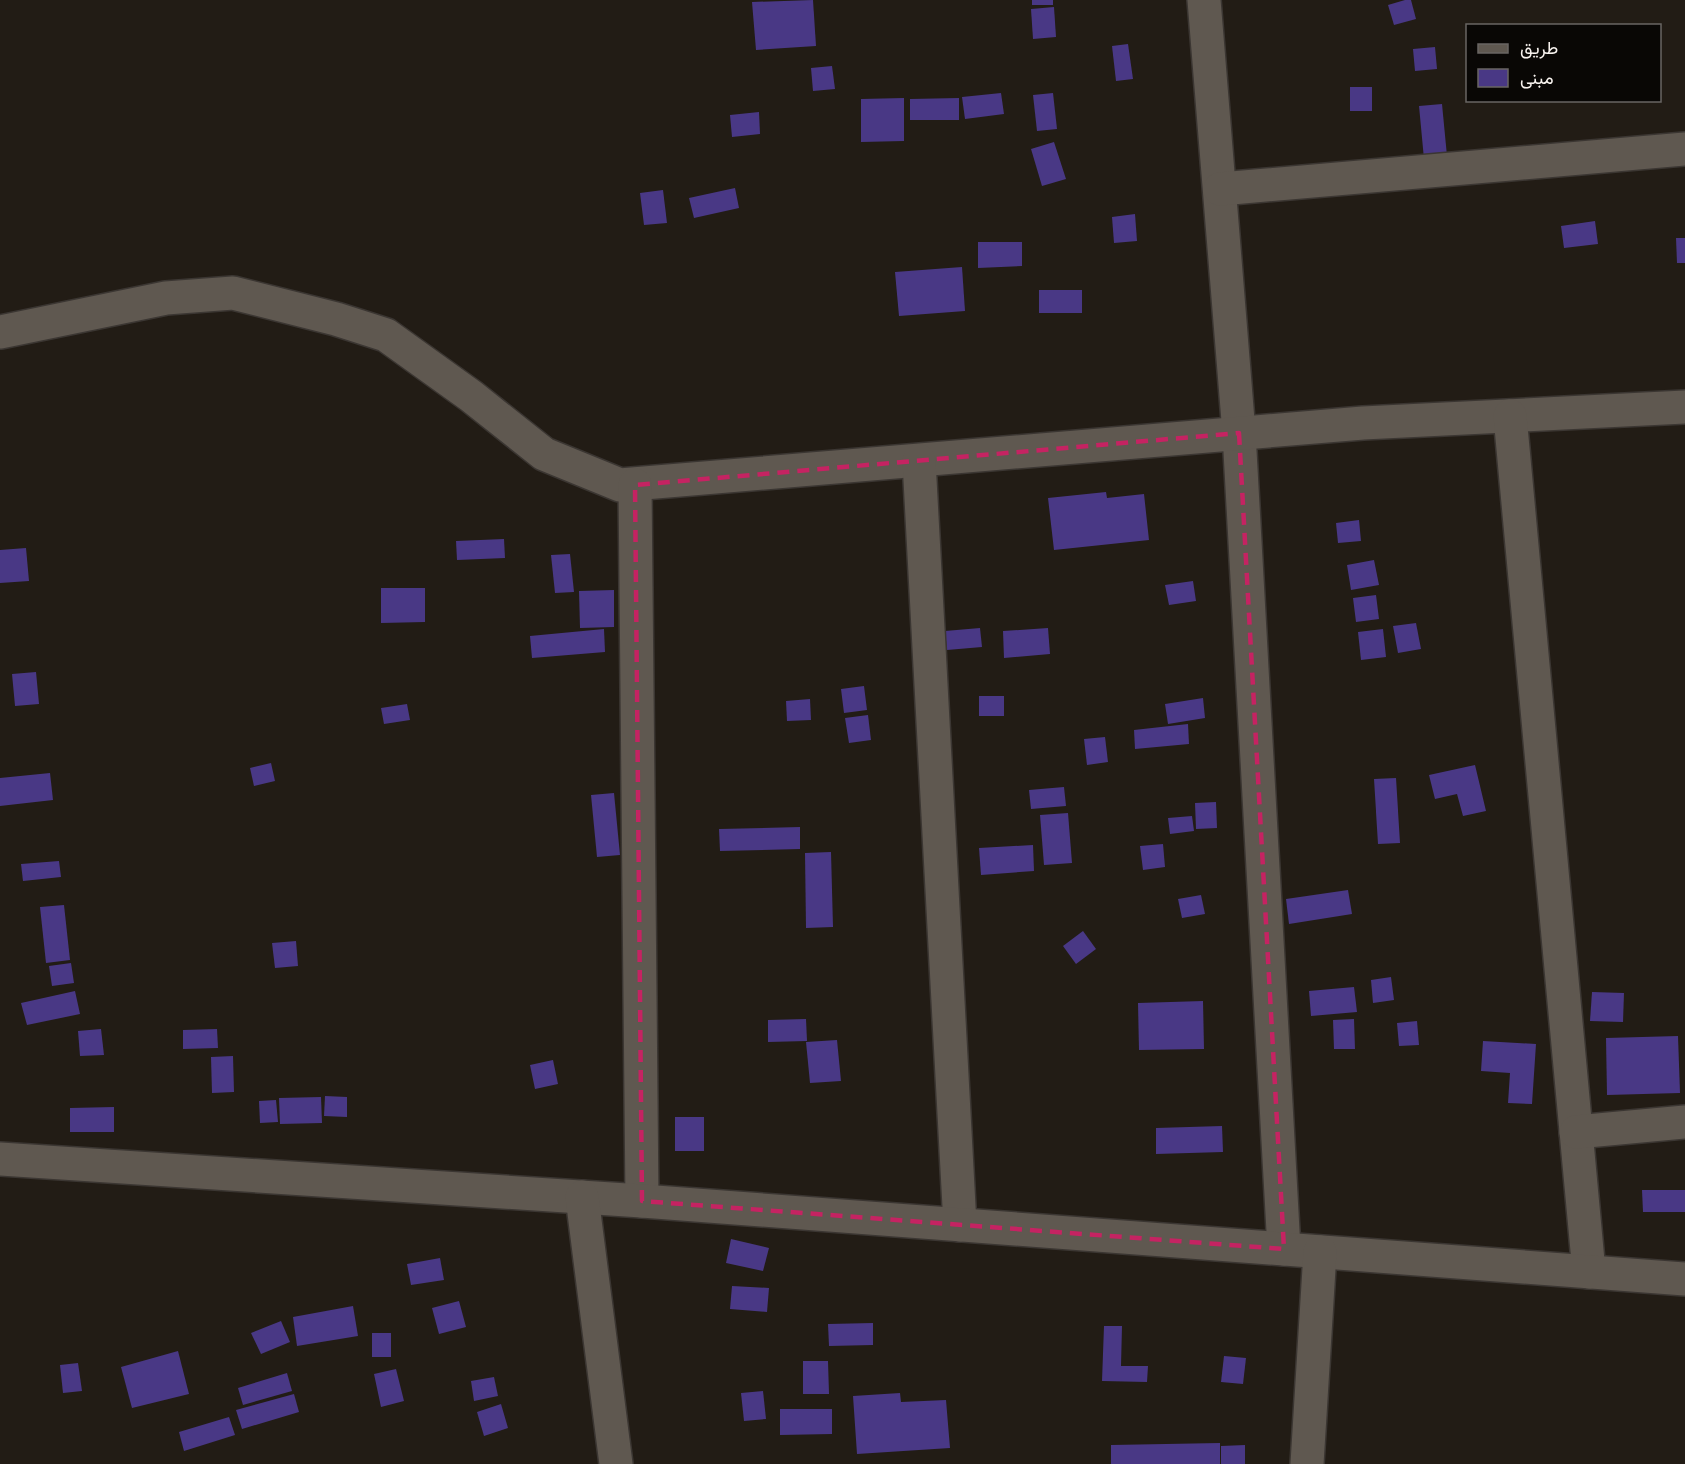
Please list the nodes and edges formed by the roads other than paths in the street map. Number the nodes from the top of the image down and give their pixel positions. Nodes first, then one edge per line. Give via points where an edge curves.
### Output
1 (1204, 0) edge
2 (1685, 149) edge
3 (1220, 189) junction
4 (0, 332) edge
5 (1685, 407) edge
6 (1510, 416) junction
7 (1239, 433) junction
8 (919, 461) junction
9 (635, 485) junction
10 (1685, 1122) edge
11 (1576, 1131) junction
12 (0, 1160) edge
13 (582, 1197) junction
14 (642, 1201) junction
15 (960, 1224) junction
16 (1284, 1249) junction
17 (1320, 1252) junction
18 (1589, 1272) junction
19 (1685, 1279) edge
20 (616, 1464) edge
21 (1306, 1464) edge

1 - 3 street
2 - 3 street
3 - 7 street
4 - 9 street via 166,298 233,293 386,335 544,454 620,485
5 - 6 street
6 - 7 street
6 - 11 street
7 - 8 street
7 - 16 street
8 - 9 street
8 - 15 street
9 - 14 street
10 - 11 street
11 - 18 street
12 - 13 street
13 - 14 street
13 - 20 street
14 - 15 street
15 - 16 street
16 - 17 street
17 - 18 street
17 - 21 street
18 - 19 street

